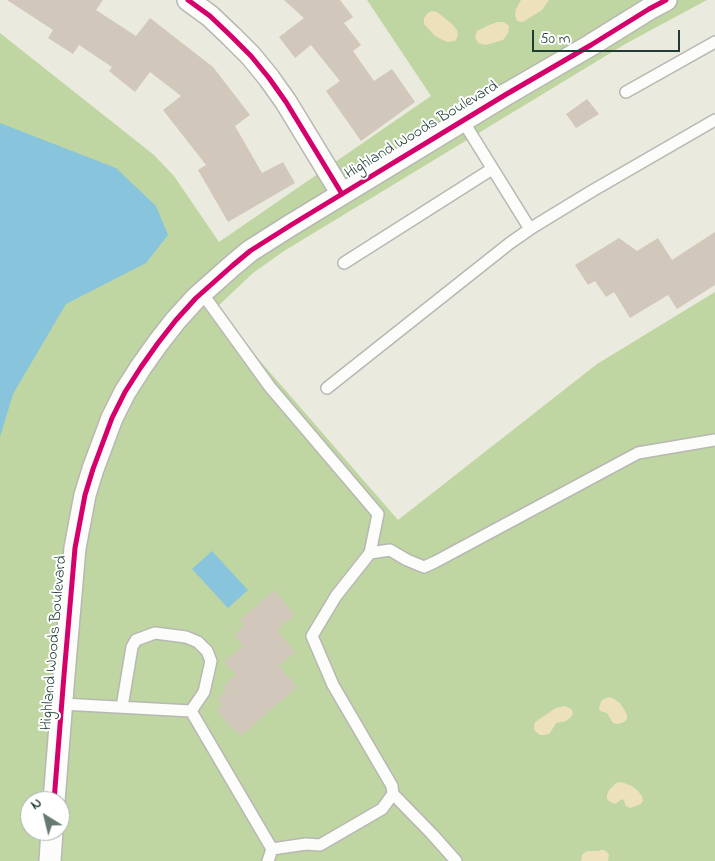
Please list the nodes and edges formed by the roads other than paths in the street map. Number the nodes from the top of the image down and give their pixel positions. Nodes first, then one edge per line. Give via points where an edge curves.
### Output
1 (188, 0) edge
2 (666, 0) edge
3 (715, 42) edge
4 (626, 92) dead end
5 (715, 120) edge
6 (462, 121) junction
7 (492, 169) junction
8 (342, 194) junction
9 (530, 229) junction
10 (344, 263) dead end
11 (202, 293) junction
12 (327, 388) dead end
13 (715, 440) edge
14 (370, 553) junction
15 (62, 704) junction
16 (122, 707) junction
17 (191, 711) junction
18 (55, 791) edge
19 (393, 794) junction
20 (51, 841) edge
21 (272, 849) junction
22 (50, 861) edge
23 (268, 861) edge
24 (456, 861) edge

1 - 8 street via 231,36 269,78
2 - 6 street, Highland Woods Boulevard
3 - 4 lane
5 - 9 lane
6 - 7 lane
6 - 8 street, Highland Woods Boulevard
7 - 9 lane
7 - 10 lane
8 - 11 street, Highland Woods Boulevard via 250,251
9 - 12 lane
11 - 14 lane via 270,387 378,514
11 - 15 street, Highland Woods Boulevard via 158,343 125,392 93,469 75,548
13 - 14 lane via 638,453 424,567 390,550
14 - 19 lane via 336,596 312,636 333,685 392,786
15 - 16 lane
15 - 18 street, Highland Woods Boulevard
16 - 17 lane
16 - 17 lane via 132,647 136,640 155,633 198,642 211,661 204,692
17 - 21 lane
19 - 21 lane via 382,809 320,845
19 - 24 lane
20 - 22 street
21 - 23 lane

